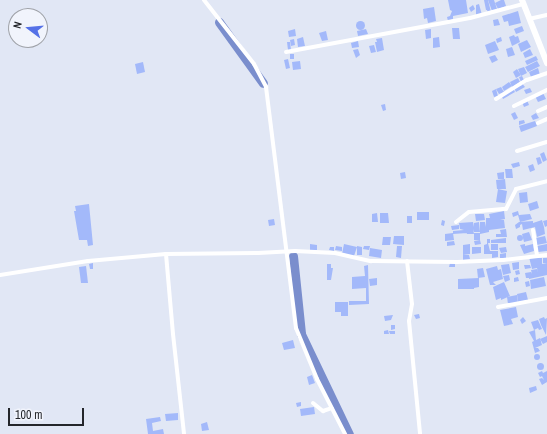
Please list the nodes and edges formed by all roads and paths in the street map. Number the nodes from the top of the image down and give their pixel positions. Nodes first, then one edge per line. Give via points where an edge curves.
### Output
1 (204, 0) edge
2 (522, 2) edge
3 (547, 15) edge
4 (529, 19) junction
5 (286, 52) dead end
6 (547, 63) edge
7 (547, 73) edge
8 (547, 90) edge
9 (496, 99) dead end
10 (514, 106) dead end
11 (547, 107) edge
12 (538, 110) dead end
13 (547, 119) edge
14 (538, 122) dead end
15 (547, 142) edge
16 (517, 151) dead end
17 (547, 180) edge
18 (456, 222) dead end
19 (532, 230) dead end
20 (287, 251) junction
21 (166, 254) junction
22 (547, 255) edge
23 (537, 256) junction
24 (407, 261) junction
25 (0, 275) edge
26 (547, 298) edge
27 (498, 307) dead end
28 (313, 403) dead end
29 (332, 408) junction
30 (184, 434) edge
31 (345, 434) edge
32 (420, 434) edge

1 - 20 street via 254,64 266,87
2 - 4 main road
2 - 5 street via 470,18
3 - 4 street
4 - 6 main road
7 - 9 street via 527,80
8 - 10 street
11 - 12 street
13 - 14 street
15 - 16 street
17 - 18 street via 516,189 506,209 469,212
19 - 23 street
20 - 21 street
20 - 24 street via 330,252 371,261
20 - 29 street via 298,335
21 - 25 street via 88,261
21 - 30 street
22 - 23 street
23 - 24 street via 483,261
24 - 32 street via 412,304 409,325
26 - 27 street
28 - 29 street via 323,411
29 - 31 street

